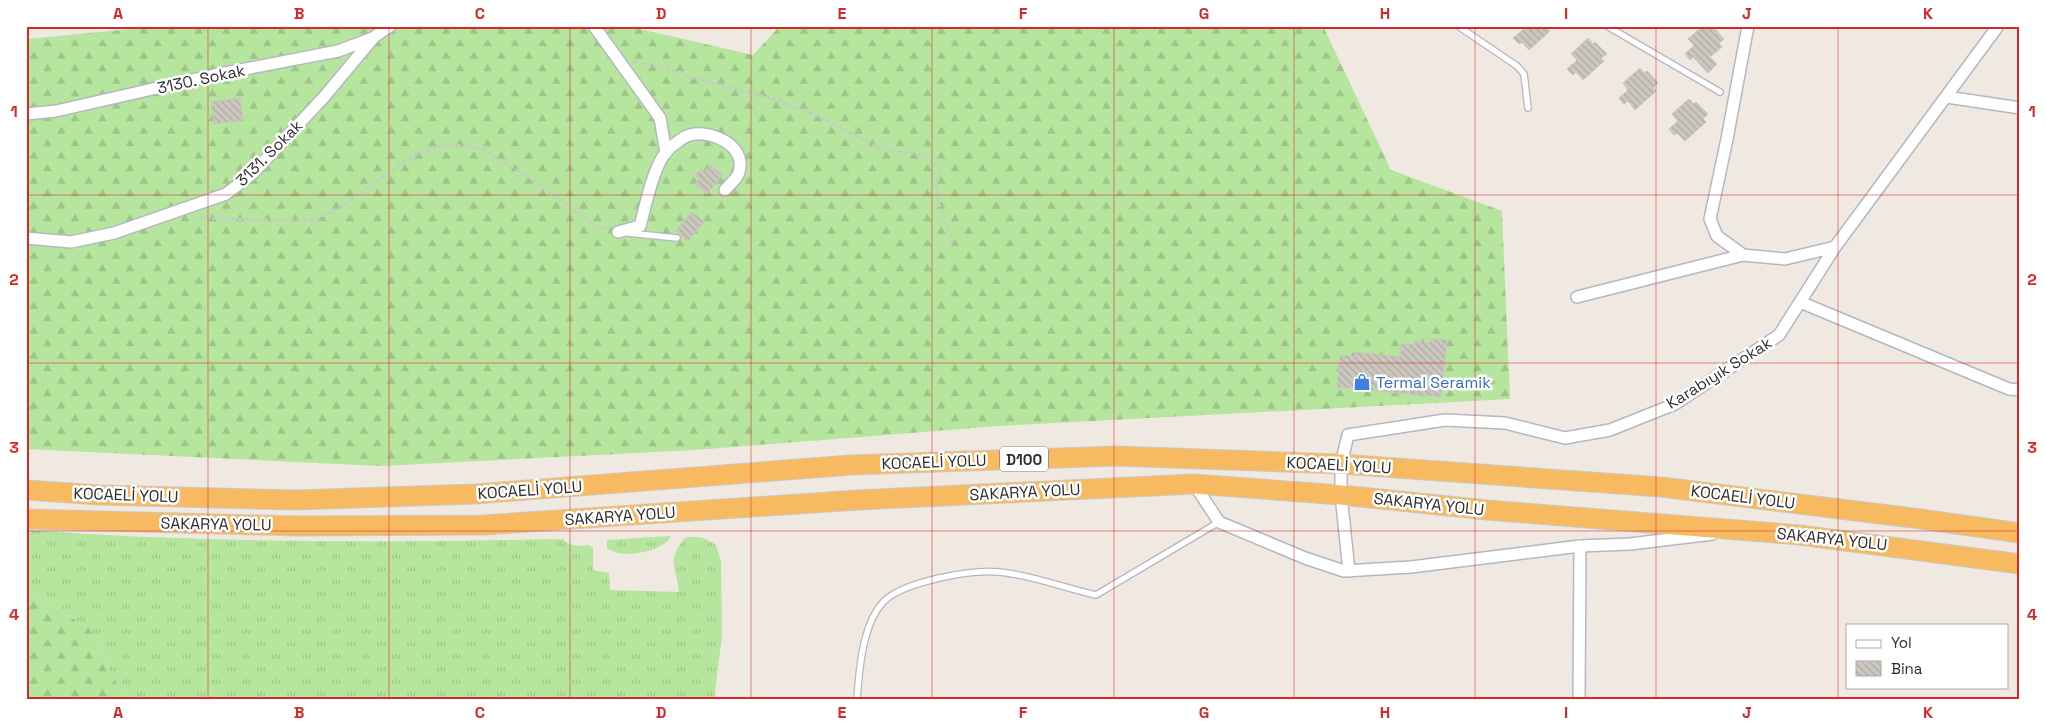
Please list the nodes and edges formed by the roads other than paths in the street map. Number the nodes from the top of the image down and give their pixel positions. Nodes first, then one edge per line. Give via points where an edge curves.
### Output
1 (390, 26) edge
2 (594, 26) edge
3 (1458, 26) edge
4 (1607, 26) edge
5 (1748, 26) edge
6 (1998, 26) edge
7 (374, 37) junction
8 (1720, 92) dead end
9 (1947, 98) junction
10 (1528, 108) dead end
11 (2020, 108) edge
12 (26, 114) edge
13 (666, 153) junction
14 (725, 190) dead end
15 (618, 232) joint
16 (26, 238) edge
17 (677, 238) dead end
18 (1835, 247) junction
19 (1743, 255) junction
20 (1577, 298) dead end
21 (1800, 302) junction
22 (2020, 390) edge
23 (1341, 464) junction
24 (1194, 484) junction
25 (26, 490) edge
26 (1341, 494) junction
27 (26, 519) edge
28 (1219, 522) junction
29 (1748, 530) junction
30 (2020, 534) edge
31 (1580, 546) junction
32 (2020, 564) edge
33 (1349, 571) junction
34 (858, 700) edge
35 (1579, 700) edge

1 - 7 street, 3131. Sokak
2 - 13 street via 660,118
3 - 10 lane via 1524,74
4 - 8 lane
5 - 19 street via 1710,219 1717,236
6 - 9 street, Karabıyık Sokak
7 - 12 street, 3130. Sokak via 338,51 56,111
7 - 16 street, 3131. Sokak via 324,97 252,173 226,194 114,233 71,242
9 - 11 street
9 - 18 street, Karabıyık Sokak
13 - 14 street via 689,134 713,135 731,145 740,158 739,173
13 - 15 street via 650,190 640,226
15 - 17 lane
18 - 19 street via 1785,259
18 - 21 street, Karabıyık Sokak
19 - 20 street
21 - 22 street via 2009,389
21 - 23 street, Karabıyık Sokak via 1779,335 1675,404 1610,430 1565,438 1505,423 1445,420 1348,435
23 - 25 highway, KOCAELİ YOLU / D100 via 1116,456 851,465 475,494 296,500
23 - 26 street
23 - 30 highway, KOCAELİ YOLU / D100 via 1661,487
24 - 26 highway, SAKARYA YOLU / D100
24 - 27 highway, SAKARYA YOLU / D100 via 858,500 483,525 288,526
24 - 28 street
26 - 29 highway, SAKARYA YOLU / D100 via 1487,510
26 - 33 street
28 - 33 street via 1305,558
28 - 34 lane via 1096,595 998,572 948,576 916,584 890,596 866,632 858,676
29 - 31 street via 1630,544
29 - 32 highway, SAKARYA YOLU / D100
31 - 33 street via 1411,567
31 - 35 street

